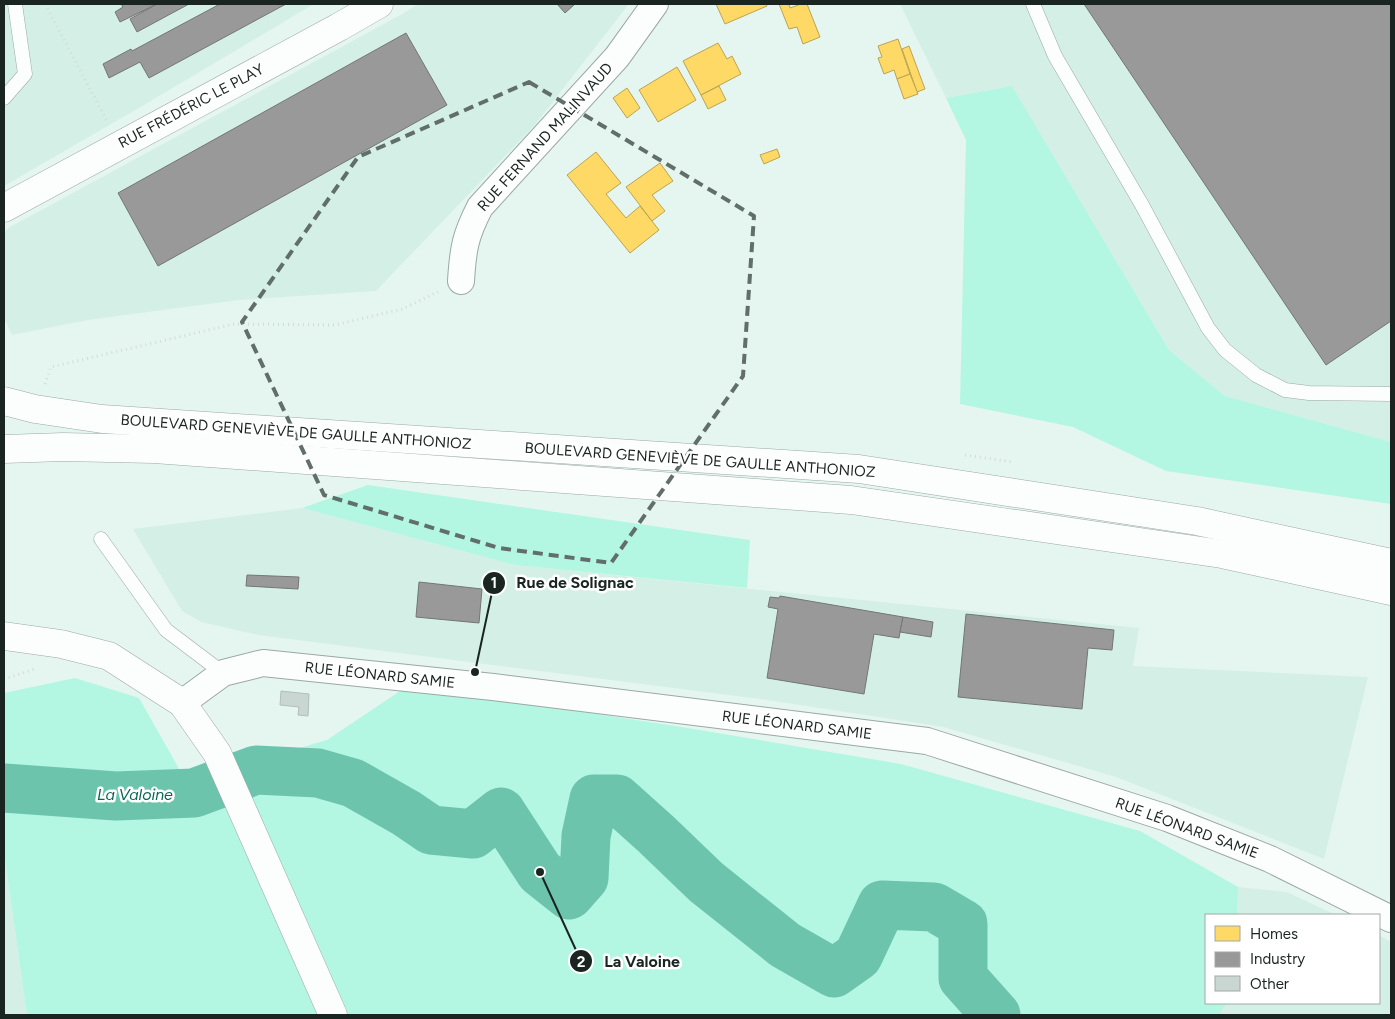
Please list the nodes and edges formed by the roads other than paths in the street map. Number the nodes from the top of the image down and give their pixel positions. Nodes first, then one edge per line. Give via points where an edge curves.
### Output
1 (15, 4) edge
2 (379, 4) edge
3 (655, 4) edge
4 (1033, 4) edge
5 (4, 98) edge
6 (4, 208) edge
7 (461, 281) road end
8 (1391, 394) edge
9 (4, 401) edge
10 (4, 449) edge
11 (101, 539) dead end
12 (1391, 563) edge
13 (1391, 591) edge
14 (4, 636) edge
15 (223, 673) junction
16 (182, 703) junction
17 (1391, 919) edge
18 (333, 1015) edge

1 - 5 lane via 25,74
2 - 6 main road, RUE FRÉDÉRIC LE PLAY
3 - 7 street, RUE FERNAND MALINVAUD via 618,57 480,207 468,228 462,251
4 - 8 lane via 1055,56 1142,205 1208,328 1226,350 1256,375 1286,390
9 - 12 main road, BOULEVARD GENEVIÈVE DE GAULLE ANTHONIOZ via 102,419 859,469 1197,521
10 - 13 main road, BOULEVARD GENEVIÈVE DE GAULLE ANTHONIOZ via 154,450 851,500 1222,554
11 - 15 lane via 166,630
14 - 16 main road via 61,644 109,656
15 - 16 street, RUE LÉONARD SAMIE
15 - 17 street, RUE LÉONARD SAMIE via 263,663 502,688 927,741 1167,818 1270,859
16 - 18 main road via 217,753 237,793

